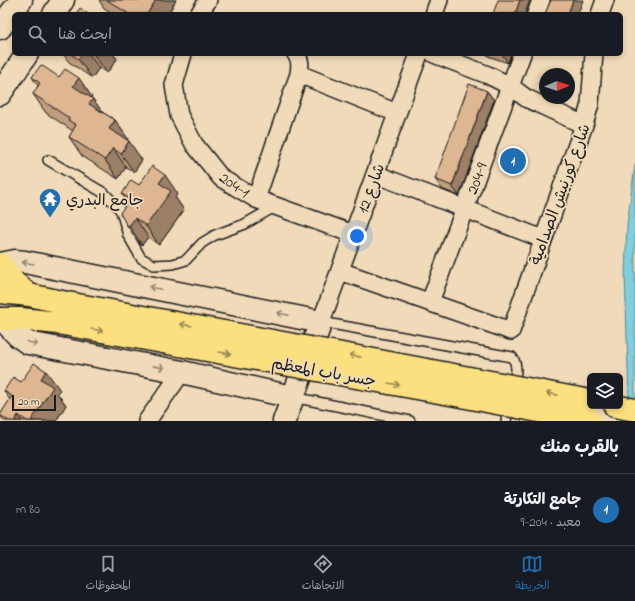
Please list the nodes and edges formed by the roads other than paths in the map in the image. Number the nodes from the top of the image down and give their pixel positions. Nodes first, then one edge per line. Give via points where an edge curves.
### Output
1 (21, 0) edge
2 (63, 0) edge
3 (208, 0) edge
4 (439, 0) edge
5 (541, 0) edge
6 (605, 0) edge
7 (55, 12) edge
8 (200, 12) edge
9 (435, 12) edge
10 (537, 12) edge
11 (601, 12) edge
12 (0, 28) edge
13 (26, 56) edge
14 (182, 56) edge
15 (297, 56) edge
16 (418, 56) edge
17 (439, 56) edge
18 (521, 56) edge
19 (594, 56) edge
20 (299, 74) junction
21 (510, 86) junction
22 (0, 94) edge
23 (398, 113) junction
24 (584, 125) junction
25 (48, 160) dead end
26 (375, 174) junction
27 (256, 198) junction
28 (276, 206) junction
29 (464, 209) junction
30 (353, 234) junction
31 (543, 239) junction
32 (0, 264) edge
33 (340, 271) junction
34 (0, 285) edge
35 (0, 292) edge
36 (29, 295) junction
37 (430, 302) junction
38 (1, 319) edge
39 (321, 322) junction
40 (182, 372) junction
41 (292, 397) junction
42 (587, 400) edge
43 (623, 408) edge
44 (635, 410) edge
45 (147, 421) edge
46 (284, 421) edge
47 (410, 421) edge
48 (506, 421) edge
49 (590, 421) edge

1 - 12 street
2 - 7 street
3 - 8 street
4 - 9 street
5 - 10 street
6 - 11 street
13 - 22 street
14 - 27 street, 204-1 via 174,85 179,114 194,144 221,178
15 - 20 street
16 - 23 street, شارع 12
17 - 21 street
18 - 21 street, 204-9
19 - 24 street, شارع كورنيش الصدامية via 590,104
20 - 23 street
20 - 27 street
21 - 24 street via 526,98
21 - 29 street, 204-9
23 - 26 street, شارع 12
24 - 31 street, شارع كورنيش الصدامية
25 - 28 lane via 104,193 121,211 128,235 141,258 154,265 186,260 202,243 215,235 245,224
26 - 29 street
26 - 30 street, شارع 12
27 - 28 street, 204-1
28 - 30 street, 204-1
29 - 31 street
29 - 37 street, 204-9
30 - 33 street, شارع 12
31 - 37 street, شارع كورنيش الصدامية via 511,331
32 - 36 main road via 14,282
39 -> 32 street via 25,262
33 - 37 street
33 - 39 street, شارع 12
34 - 36 main road
35 - 36 main road
42 -> 36 main road, جسر باب المعظم, bridge
38 -> 40 street via 28,342
38 -> 49 main road, جسر باب المعظم, bridge via 58,323
39 - 41 street
39 - 48 lane via 512,358 516,368
40 - 41 street
40 - 45 street
41 - 46 street
41 - 47 lane
43 - 44 main road

